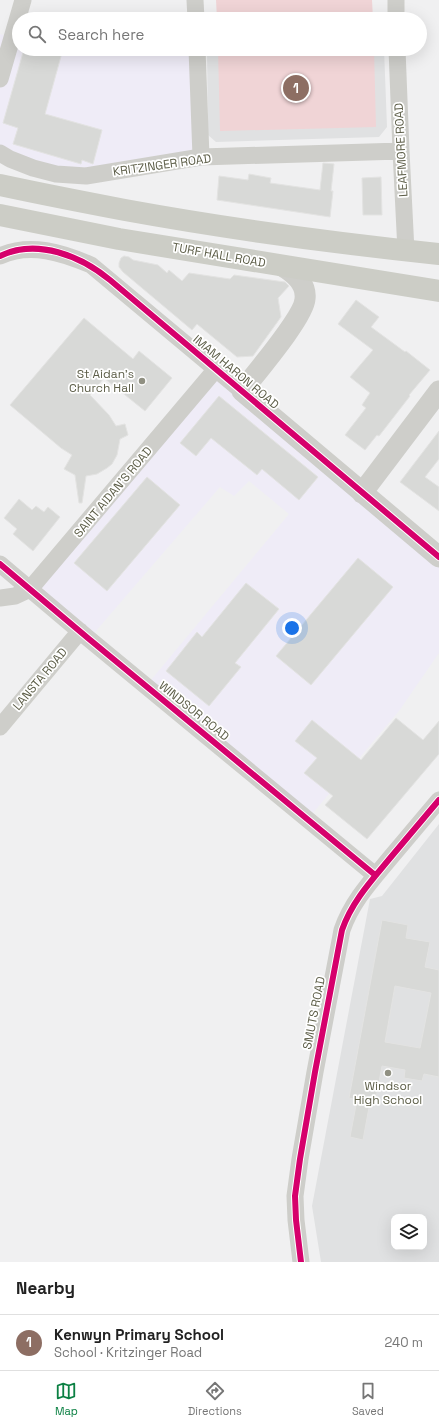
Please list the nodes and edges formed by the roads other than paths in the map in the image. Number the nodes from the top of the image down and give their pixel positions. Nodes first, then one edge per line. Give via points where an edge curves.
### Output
1 (23, 0) edge
2 (195, 0) edge
3 (396, 0) edge
4 (20, 12) edge
5 (196, 12) edge
6 (396, 12) edge
7 (12, 38) edge
8 (197, 56) edge
9 (397, 56) edge
10 (0, 79) edge
11 (401, 152) junction
12 (0, 153) edge
13 (201, 157) junction
14 (0, 186) edge
15 (0, 215) edge
16 (406, 251) junction
17 (439, 254) edge
18 (0, 256) edge
19 (282, 266) junction
20 (439, 291) edge
21 (216, 369) junction
22 (242, 391) junction
23 (439, 391) edge
24 (362, 493) junction
25 (439, 557) edge
26 (0, 564) edge
27 (30, 590) junction
28 (0, 598) edge
29 (80, 631) junction
30 (0, 727) edge
31 (439, 800) edge
32 (375, 875) junction
33 (301, 1262) edge

1 - 4 street
2 - 5 street
3 - 6 street
7 - 10 street
8 - 13 street
9 - 11 street, LEAFMORE ROAD
11 - 13 street, KRITZINGER ROAD
11 - 16 street, LEAFMORE ROAD
12 - 13 street, KRITZINGER ROAD via 33,168 56,174 86,176
14 - 16 main road via 126,210 276,234
15 - 19 main road, TURF HALL ROAD via 119,239
16 - 17 main road
18 - 21 street, IMAM HARON ROAD via 26,249 45,250 69,255 91,265
19 - 20 main road, TURF HALL ROAD
19 - 22 street via 300,280 304,287 305,300 295,321
21 - 22 street, IMAM HARON ROAD
21 - 27 street, SAINT AIDAN'S ROAD
22 - 24 street, IMAM HARON ROAD
23 - 24 street
24 - 25 street, IMAM HARON ROAD
26 - 27 street, WINDSOR ROAD
27 - 28 street
27 - 29 street, WINDSOR ROAD
29 - 30 street, LANSTA ROAD
29 - 32 street, WINDSOR ROAD
31 - 32 street, SMUTS ROAD
32 - 33 street, SMUTS ROAD via 347,915 338,944 295,1196

